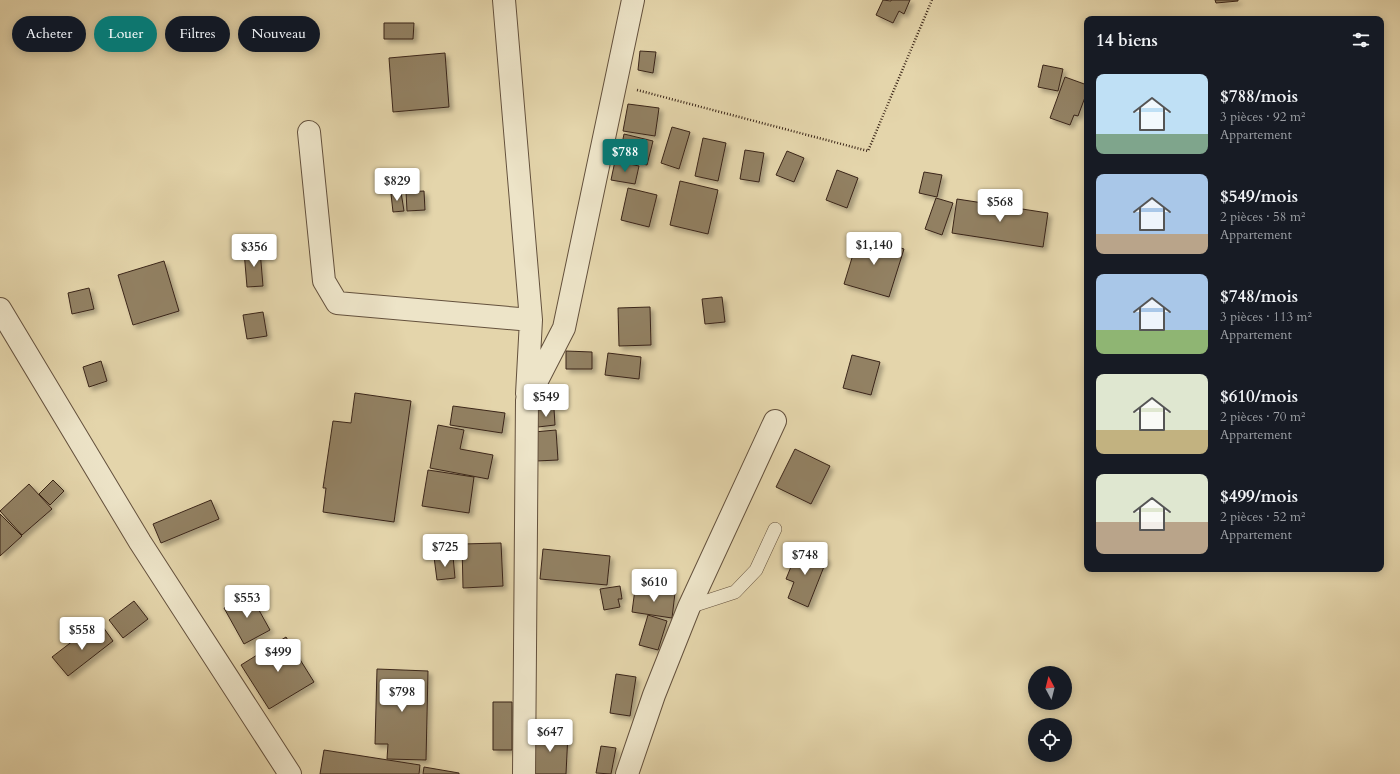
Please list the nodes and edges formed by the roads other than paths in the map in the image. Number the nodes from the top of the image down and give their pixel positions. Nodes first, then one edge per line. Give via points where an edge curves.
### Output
1 (504, 0) edge
2 (633, 0) edge
3 (309, 132) dead end
4 (0, 309) edge
5 (531, 320) junction
6 (527, 400) junction
7 (775, 421) dead end
8 (775, 529) dead end
9 (689, 606) junction
10 (290, 774) edge
11 (524, 774) edge
12 (627, 774) edge

1 - 5 street
2 - 6 street via 564,328
3 - 5 street via 324,281 337,303
4 - 10 street via 140,542
5 - 6 street
6 - 11 street
7 - 9 street
8 - 9 lane via 756,570 735,592
9 - 12 street via 654,695

